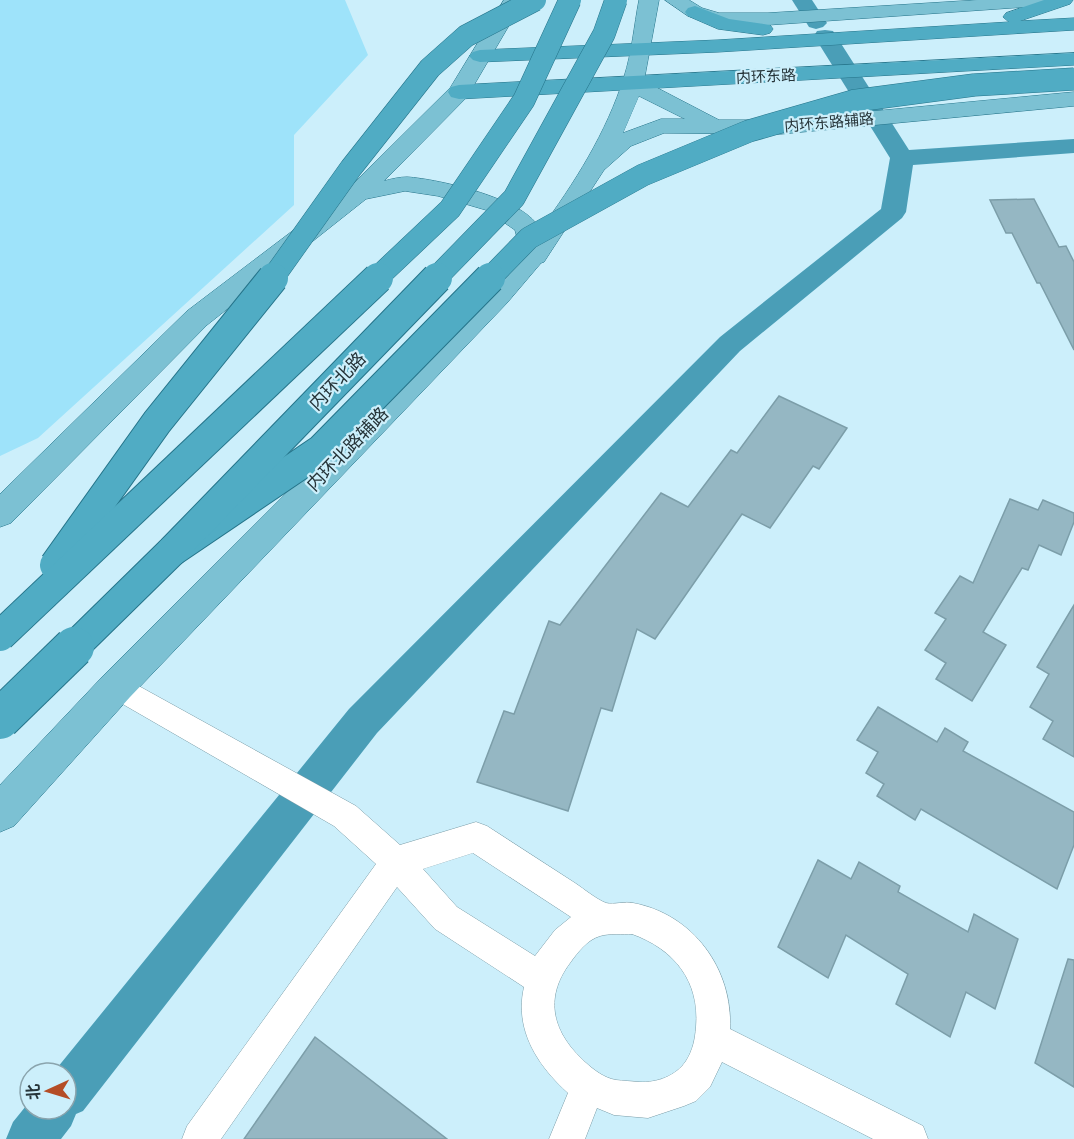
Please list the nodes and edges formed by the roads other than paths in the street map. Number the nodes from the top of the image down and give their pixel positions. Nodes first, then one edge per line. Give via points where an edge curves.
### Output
1 (514, 0) edge
2 (535, 0) edge
3 (570, 0) edge
4 (615, 0) edge
5 (649, 0) edge
6 (675, 0) edge
7 (1040, 0) edge
8 (1062, 0) edge
9 (694, 12) junction
10 (1074, 24) edge
11 (985, 28) junction
12 (718, 46) junction
13 (639, 50) junction
14 (480, 56) junction
15 (1074, 59) edge
16 (740, 77) junction
17 (1074, 79) edge
18 (633, 84) junction
19 (459, 92) junction
20 (1074, 99) edge
21 (718, 128) junction
22 (596, 167) junction
23 (358, 193) junction
24 (534, 256) junction
25 (0, 514) edge
26 (172, 551) junction
27 (6, 631) edge
28 (117, 686) junction
29 (0, 719) edge
30 (0, 813) edge
31 (396, 862) junction
32 (603, 919) junction
33 (541, 979) junction
34 (712, 1038) junction
35 (584, 1097) junction
36 (200, 1139) edge
37 (567, 1139) edge
38 (910, 1139) edge

1 - 14 main road
2 - 27 highway, bridge via 466,36 430,68 351,168 266,288 157,422
3 - 27 highway, bridge via 524,100 450,209
4 - 26 highway, 内环北路, bridge via 603,34 514,198
5 - 13 main road, 内环北路辅路
6 - 9 main road
7 - 9 main road via 768,19 718,19
8 - 11 highway
9 - 11 highway via 725,25 748,29
10 - 11 highway, 内环东路
11 - 12 highway, 内环东路
12 - 13 highway, 内环东路
12 - 16 highway via 709,55 709,61 719,72
13 - 14 highway, 内环东路
13 - 18 main road, 内环北路辅路
14 - 19 main road
15 - 16 highway, 内环东路
16 - 18 highway, 内环东路
17 - 26 highway, bridge via 974,85 853,101 749,131 643,175 529,238 321,450
18 - 19 highway, 内环东路
18 - 21 main road
18 - 22 main road, 内环北路辅路
19 - 23 main road
20 - 21 main road, 内环东路辅路 via 781,127
21 - 22 main road, 内环东路辅路 via 661,126 623,141
22 - 24 main road, 内环北路辅路
23 - 24 main road via 405,184 441,189 495,205 526,226
23 - 25 main road via 197,318
24 - 28 main road, 内环北路辅路
26 - 29 highway, 内环北路, bridge
28 - 30 main road, 内环北路辅路
28 - 31 street via 345,816
31 - 32 street via 476,837
31 - 33 street via 446,918
31 - 36 street
32 - 33 street via 577,930 555,950
32 - 34 street via 633,918 661,927 686,946 704,973 710,994
33 - 35 street via 537,1011 543,1044 560,1075
34 - 35 street via 703,1065 686,1088 664,1104 638,1110 611,1108
34 - 38 street
35 - 37 street

